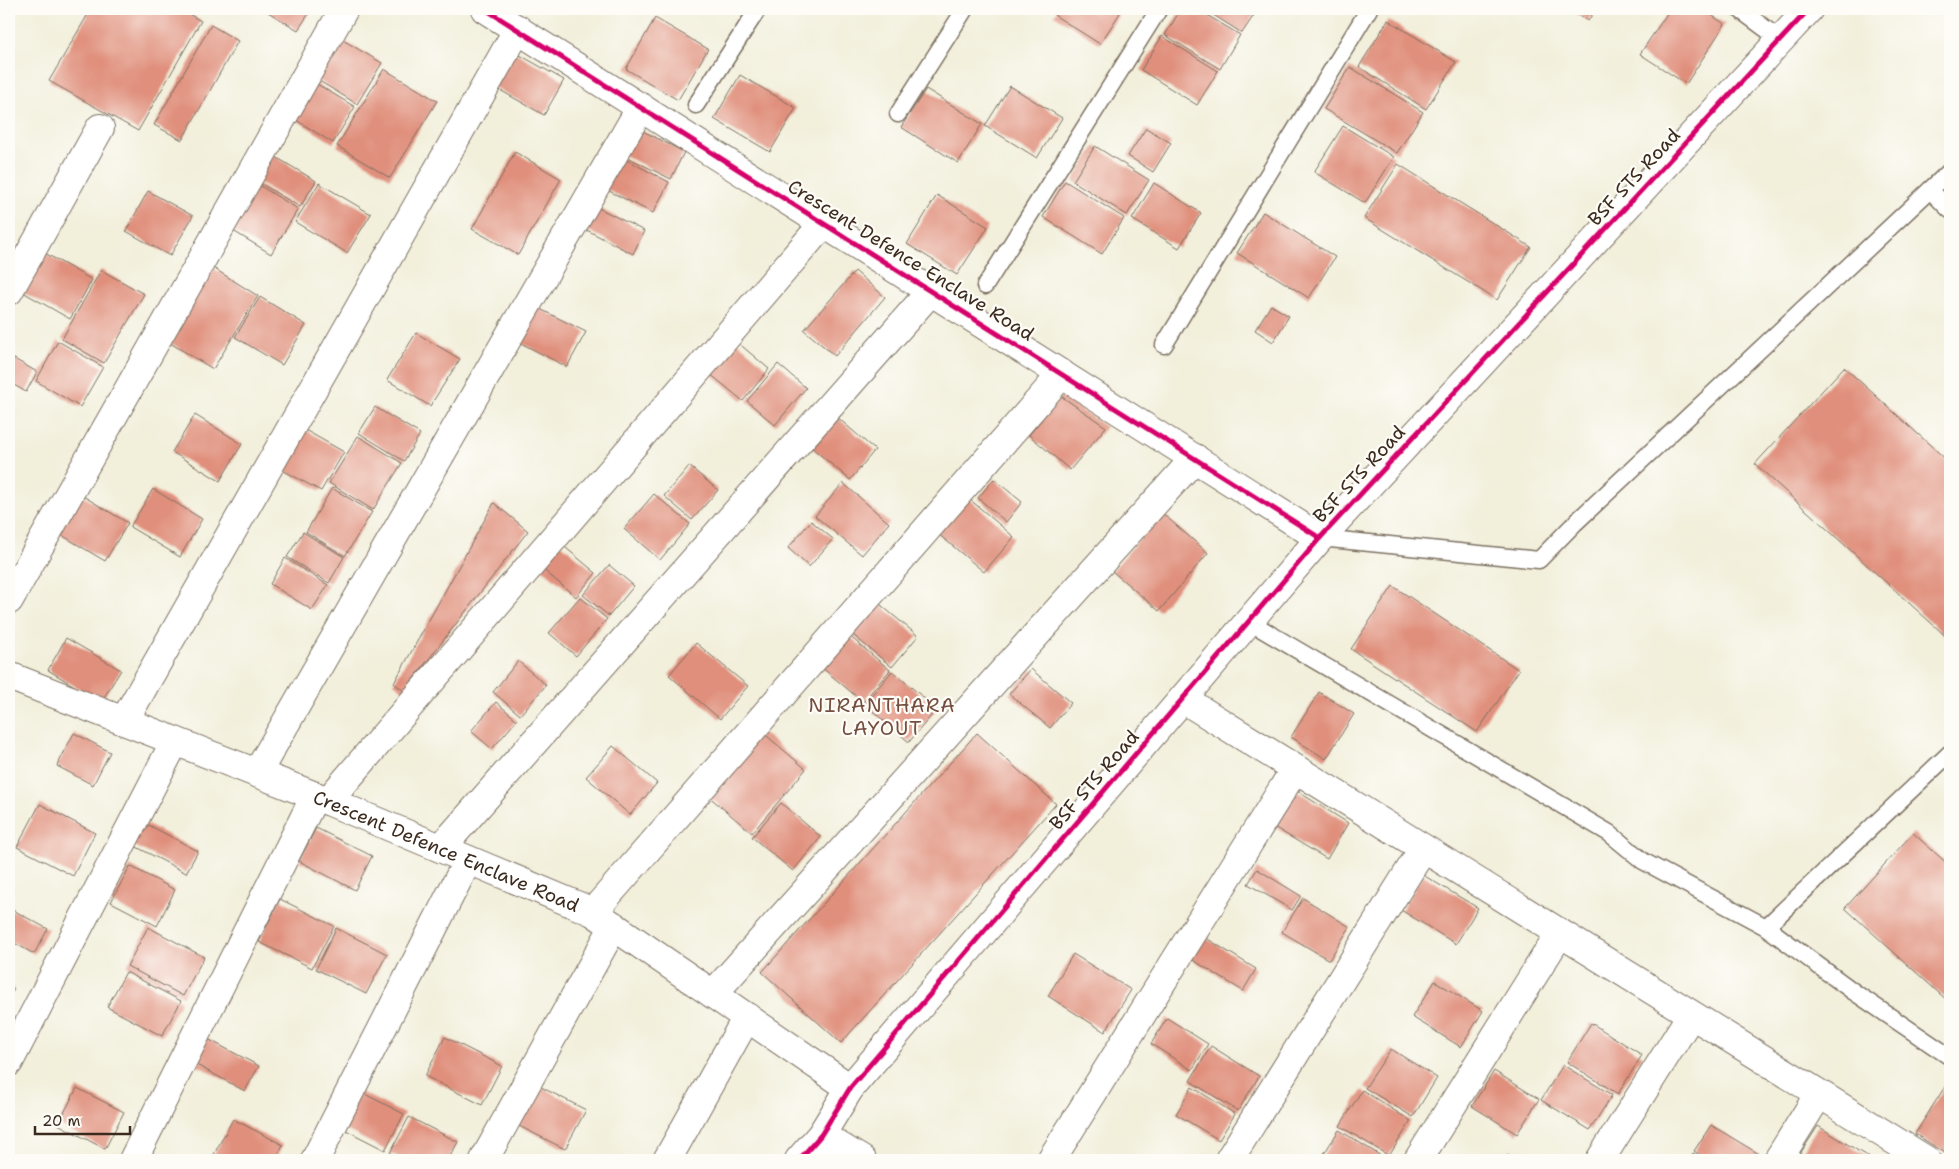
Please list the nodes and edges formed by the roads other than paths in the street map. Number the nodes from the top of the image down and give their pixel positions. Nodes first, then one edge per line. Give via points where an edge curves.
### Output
1 (344, 9) edge
2 (485, 9) edge
3 (758, 9) edge
4 (965, 9) edge
5 (1159, 9) edge
6 (1369, 9) edge
7 (1739, 9) edge
8 (1809, 9) edge
9 (518, 29) junction
10 (1781, 40) junction
11 (696, 105) dead end
12 (641, 107) junction
13 (898, 114) dead end
14 (100, 128) dead end
15 (1950, 171) edge
16 (1930, 190) junction
17 (1950, 210) edge
18 (824, 223) junction
19 (985, 286) dead end
20 (9, 291) edge
21 (931, 291) junction
22 (1164, 345) dead end
23 (1062, 374) junction
24 (1195, 458) junction
25 (1320, 538) junction
26 (9, 600) edge
27 (1248, 621) junction
28 (9, 676) edge
29 (1183, 699) junction
30 (124, 721) junction
31 (175, 741) junction
32 (1950, 753) edge
33 (1295, 769) junction
34 (257, 773) junction
35 (322, 798) junction
36 (441, 848) junction
37 (1424, 849) junction
38 (468, 860) junction
39 (603, 919) junction
40 (1766, 927) junction
41 (1560, 933) junction
42 (713, 994) junction
43 (1691, 1014) junction
44 (746, 1017) junction
45 (1950, 1057) edge
46 (9, 1062) edge
47 (850, 1088) junction
48 (1820, 1094) junction
49 (821, 1135) junction
50 (133, 1160) edge
51 (315, 1160) edge
52 (484, 1160) edge
53 (667, 1160) edge
54 (799, 1160) edge
55 (862, 1160) edge
56 (1051, 1160) edge
57 (1229, 1160) edge
58 (1418, 1160) edge
59 (1600, 1160) edge
60 (1778, 1160) edge
61 (1926, 1160) edge

1 - 26 street
2 - 9 street, Crescent Defence Enclave Road
3 - 11 lane
4 - 13 lane
5 - 19 lane
6 - 22 lane
7 - 10 lane
8 - 10 street, BSF STS Road
9 - 12 street, Crescent Defence Enclave Road
9 - 30 street
10 - 25 street, BSF STS Road
12 - 18 street, Crescent Defence Enclave Road
12 - 34 street
14 - 20 street
15 - 16 lane
16 - 17 lane
16 - 25 lane via 1539,560
18 - 21 street, Crescent Defence Enclave Road
18 - 35 street
21 - 23 street, Crescent Defence Enclave Road
21 - 36 street
23 - 24 street, Crescent Defence Enclave Road
23 - 39 street
24 - 25 street, Crescent Defence Enclave Road
24 - 42 street
25 - 27 street, BSF STS Road
27 - 29 street, BSF STS Road
27 - 40 lane via 1609,833 1642,862
28 - 30 street, Crescent Defence Enclave Road
29 - 33 street
29 - 47 street, BSF STS Road
30 - 31 street, Crescent Defence Enclave Road
31 - 34 street, Crescent Defence Enclave Road
31 - 46 street
32 - 40 lane
33 - 37 street
33 - 56 street
34 - 35 street, Crescent Defence Enclave Road
35 - 36 street, Crescent Defence Enclave Road
35 - 50 street
36 - 38 street, Crescent Defence Enclave Road
37 - 41 street
37 - 57 street
38 - 39 street, Crescent Defence Enclave Road
38 - 51 street
39 - 42 street, Crescent Defence Enclave Road
39 - 52 street
40 - 45 lane
41 - 43 street
41 - 58 street
42 - 44 street, Crescent Defence Enclave Road
43 - 48 street
43 - 59 street
44 - 47 street, Crescent Defence Enclave Road
44 - 53 street
47 - 49 street, BSF STS Road
48 - 60 street
48 - 61 street
49 - 54 street, BSF STS Road
49 - 55 street

